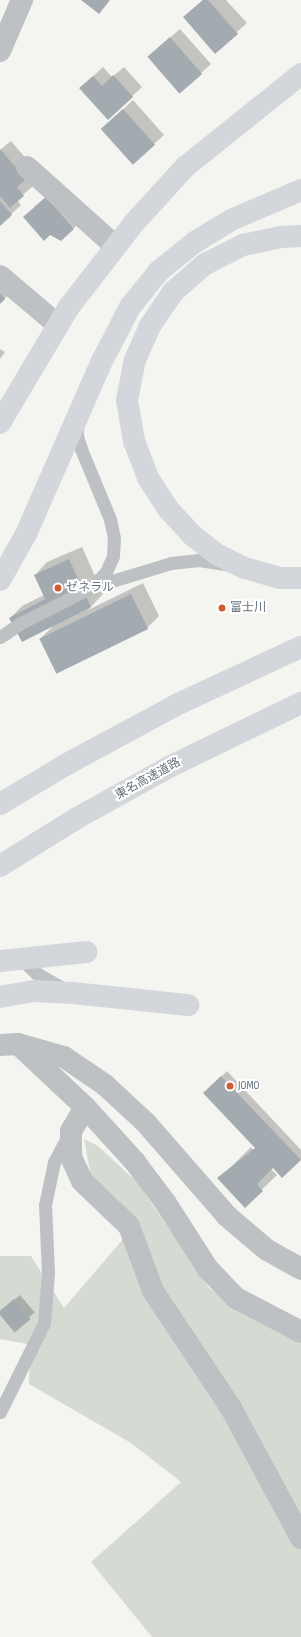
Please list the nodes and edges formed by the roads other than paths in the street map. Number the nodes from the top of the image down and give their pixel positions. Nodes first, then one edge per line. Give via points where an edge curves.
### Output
1 (22, 0) edge
2 (0, 51) edge
3 (301, 74) edge
4 (27, 167) dead end
5 (301, 190) edge
6 (301, 236) edge
7 (115, 246) junction
8 (0, 276) edge
9 (58, 325) junction
10 (78, 416) junction
11 (0, 423) edge
12 (245, 568) junction
13 (301, 578) edge
14 (0, 580) edge
15 (92, 587) junction
16 (0, 637) edge
17 (301, 647) edge
18 (301, 703) edge
19 (0, 804) edge
20 (0, 866) edge
21 (87, 952) dead end
22 (21, 959) junction
23 (0, 962) edge
24 (73, 993) junction
25 (0, 997) edge
26 (188, 1005) dead end
27 (9, 1044) edge
28 (85, 1107) junction
29 (71, 1131) junction
30 (301, 1270) edge
31 (301, 1332) edge
32 (0, 1412) edge
33 (301, 1538) edge

1 - 2 street
3 - 7 main road via 185,167
4 - 7 street
5 - 10 main road via 231,220 195,242 159,271 130,307
6 - 12 main road via 280,237 243,246 205,264 173,292 150,326 135,359 127,400 134,441 148,478 168,509 192,535 216,554
7 - 9 main road
8 - 9 street
9 - 11 main road
10 - 14 main road via 26,534
10 - 15 lane via 79,442 110,518 114,538 111,562 106,572
12 - 13 main road via 280,578
12 - 15 lane via 199,560 171,563
15 - 16 lane via 21,623
17 - 19 main road via 178,704 67,764
18 - 20 main road, 東名高速道路 via 169,767 77,818
21 - 22 main road
22 - 23 main road
22 - 24 lane via 52,984
24 - 25 main road via 35,991
24 - 26 main road
27 - 28 street
27 - 30 street via 64,1057 105,1085 146,1123 227,1216 267,1250
28 - 29 street
28 - 31 street via 135,1162 213,1274 236,1298
29 - 32 lane via 54,1162 45,1205 48,1273 44,1323
29 - 33 street via 70,1157 82,1180 129,1226 153,1291 232,1408

